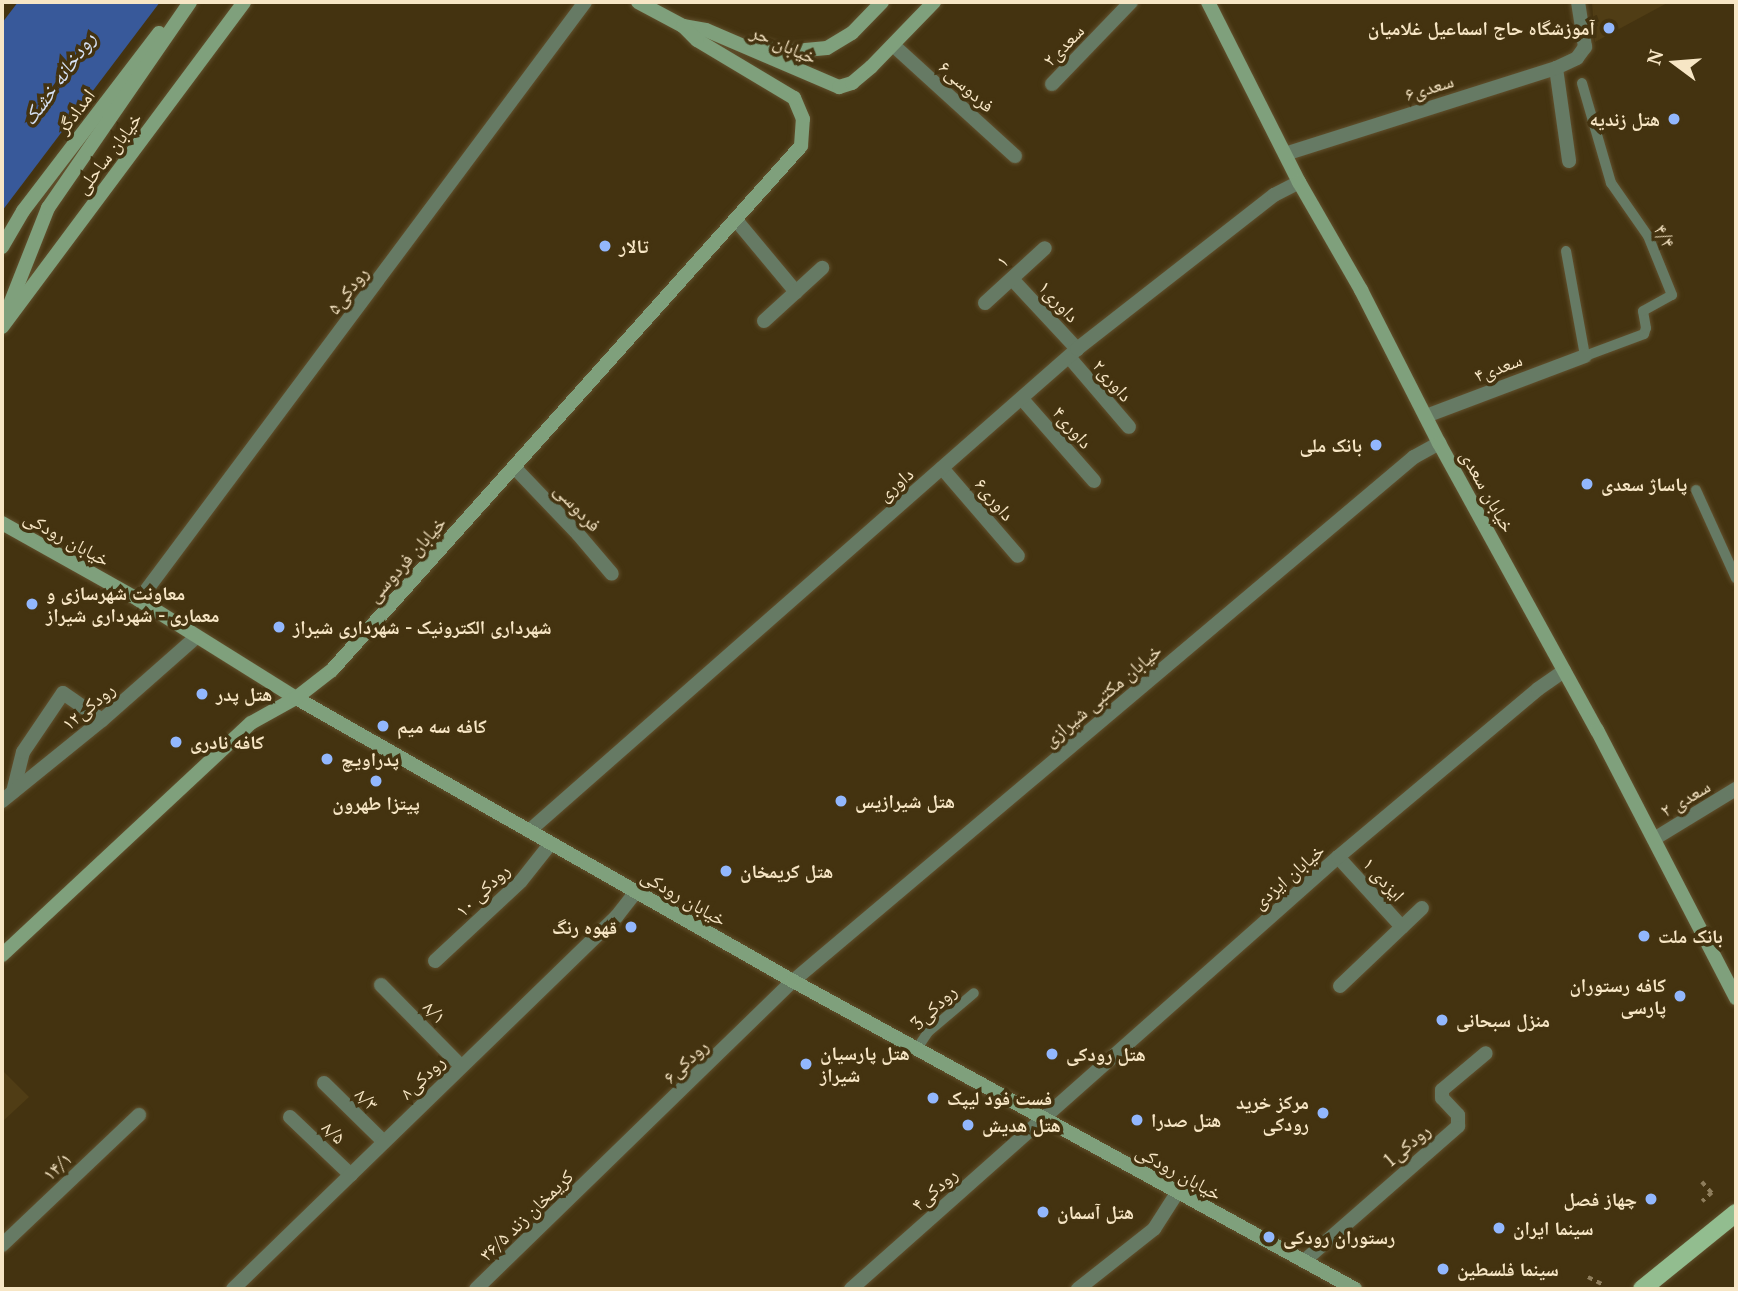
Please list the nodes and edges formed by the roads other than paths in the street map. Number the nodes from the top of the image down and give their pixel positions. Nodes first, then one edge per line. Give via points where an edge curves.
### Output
1 (184, 2) edge
2 (190, 2) edge
3 (244, 2) edge
4 (585, 2) edge
5 (638, 2) edge
6 (882, 2) edge
7 (934, 2) edge
8 (1131, 2) edge
9 (1208, 2) edge
10 (1578, 2) edge
11 (683, 26) junction
12 (706, 30) junction
13 (893, 45) junction
14 (1556, 68) junction
15 (1582, 82) dead end
16 (1052, 84) dead end
17 (1285, 154) junction
18 (1015, 156) dead end
19 (1569, 161) dead end
20 (1299, 182) junction
21 (736, 220) junction
22 (2, 247) edge
23 (1045, 248) dead end
24 (1566, 251) dead end
25 (822, 268) dead end
26 (1012, 279) junction
27 (796, 292) junction
28 (985, 303) dead end
29 (764, 321) dead end
30 (2, 326) edge
31 (1073, 353) junction
32 (1585, 356) junction
33 (1022, 399) junction
34 (1426, 416) junction
35 (1129, 427) dead end
36 (1439, 443) junction
37 (514, 467) junction
38 (943, 468) junction
39 (1094, 481) dead end
40 (1696, 491) dead end
41 (2, 523) edge
42 (1018, 556) dead end
43 (1732, 559) edge
44 (612, 574) dead end
45 (1736, 578) edge
46 (139, 600) junction
47 (196, 637) junction
48 (1564, 671) junction
49 (296, 698) junction
50 (102, 720) junction
51 (1736, 789) edge
52 (8, 797) edge
53 (529, 831) junction
54 (1654, 839) junction
55 (551, 843) junction
56 (1338, 857) junction
57 (636, 892) junction
58 (1422, 908) dead end
59 (1402, 927) junction
60 (2, 955) edge
61 (435, 961) dead end
62 (793, 981) junction
63 (381, 985) dead end
64 (1339, 986) dead end
65 (974, 993) dead end
66 (1736, 998) edge
67 (918, 1047) junction
68 (1486, 1053) dead end
69 (461, 1066) junction
70 (324, 1083) dead end
71 (139, 1115) dead end
72 (290, 1117) dead end
73 (1043, 1117) junction
74 (384, 1142) junction
75 (603, 1168) joint
76 (351, 1175) junction
77 (1177, 1193) junction
78 (1736, 1213) edge
79 (2, 1245) edge
80 (1304, 1261) junction
81 (233, 1289) edge
82 (476, 1289) edge
83 (850, 1289) edge
84 (1078, 1289) edge
85 (1355, 1289) edge
86 (1642, 1289) edge

1 - 22 street, امدادگر via 23,211
2 - 30 street via 48,208
3 - 30 street, خیابان ساحلی
4 - 46 street, رودکی۵
5 - 11 street, خیابان حر
6 - 12 street via 852,33 827,48 784,52
7 - 13 street
8 - 16 street, سعدی۲
9 - 17 street, خیابان سعدی
10 - 14 street, سعدی۶ via 1585,47 1582,54
11 - 12 street, خیابان حر
11 - 21 street, خیابان فردوسی via 697,40 794,98 803,119 801,146
12 - 13 street, خیابان حر via 839,88 852,83
13 - 18 street, فردوسی۶
14 - 17 street, سعدی۶
14 - 19 street
15 - 32 lane, ۴/۴ via 1611,183 1648,236 1672,293 1643,311 1644,334
17 - 20 street, خیابان سعدی
20 - 31 street, داوری via 1274,195
20 - 34 street, خیابان سعدی via 1362,290
21 - 27 street
21 - 37 street, خیابان فردوسی
23 - 26 street, ۱
24 - 32 lane
25 - 27 street
26 - 28 street, ۱
26 - 31 street, داوری۱
27 - 29 street
31 - 33 street, داوری
31 - 35 street, داوری۲
32 - 34 street, سعدی۴
33 - 38 street, داوری
33 - 39 street, داوری۴
34 - 36 street, خیابان سعدی
36 - 48 street, خیابان سعدی
36 - 62 street, خیابان مکتبی شیرازی via 1414,457
37 - 44 street, فردوسی
37 - 49 street, خیابان فردوسی via 332,670
38 - 42 street, داوری۶
38 - 53 street, داوری
40 - 43 lane
41 - 46 street, خیابان رودکی
43 - 45 lane
46 - 47 street, خیابان رودکی
47 - 49 street, خیابان رودکی
47 - 50 street, رودکی۱۲
48 - 54 street, خیابان سعدی
48 - 56 street, خیابان ایزدی
49 - 53 street, خیابان رودکی
49 - 60 street, خیابان فردوسی via 251,723
50 - 52 street, رودکی۱۲
50 - 52 street via 63,694 23,752
51 - 54 street, سعدی ۲
53 - 55 street, خیابان رودکی
54 - 66 street, خیابان سعدی
55 - 57 street, خیابان رودکی
55 - 61 street, رودکی ۱۰ via 521,881
56 - 59 street, ایزدی ۱
56 - 73 street, خیابان ایزدی
57 - 62 street, خیابان رودکی
57 - 69 street, رودکی۸ via 617,916
58 - 59 street
59 - 64 street
62 - 67 street, خیابان رودکی
62 - 75 street, رودکی۶
63 - 69 street, ۸/۱
65 - 67 lane, 3رودکی via 928,1032
67 - 73 street, خیابان رودکی
68 - 80 street, 1رودکی via 1441,1095 1458,1115 1458,1126
69 - 74 street, رودکی۸
70 - 74 street, ۸/۳
71 - 79 street, ۱۴/۱
72 - 76 street, ۸/۵
73 - 77 street, خیابان رودکی
73 - 83 street, رودکی۴
74 - 76 street, رودکی۸
75 - 82 street, کریمخان زند ۳۶/۵
76 - 81 street, رودکی۸
77 - 80 street, خیابان رودکی
77 - 84 street via 1154,1229
78 - 86 main road
80 - 85 street, خیابان رودکی

